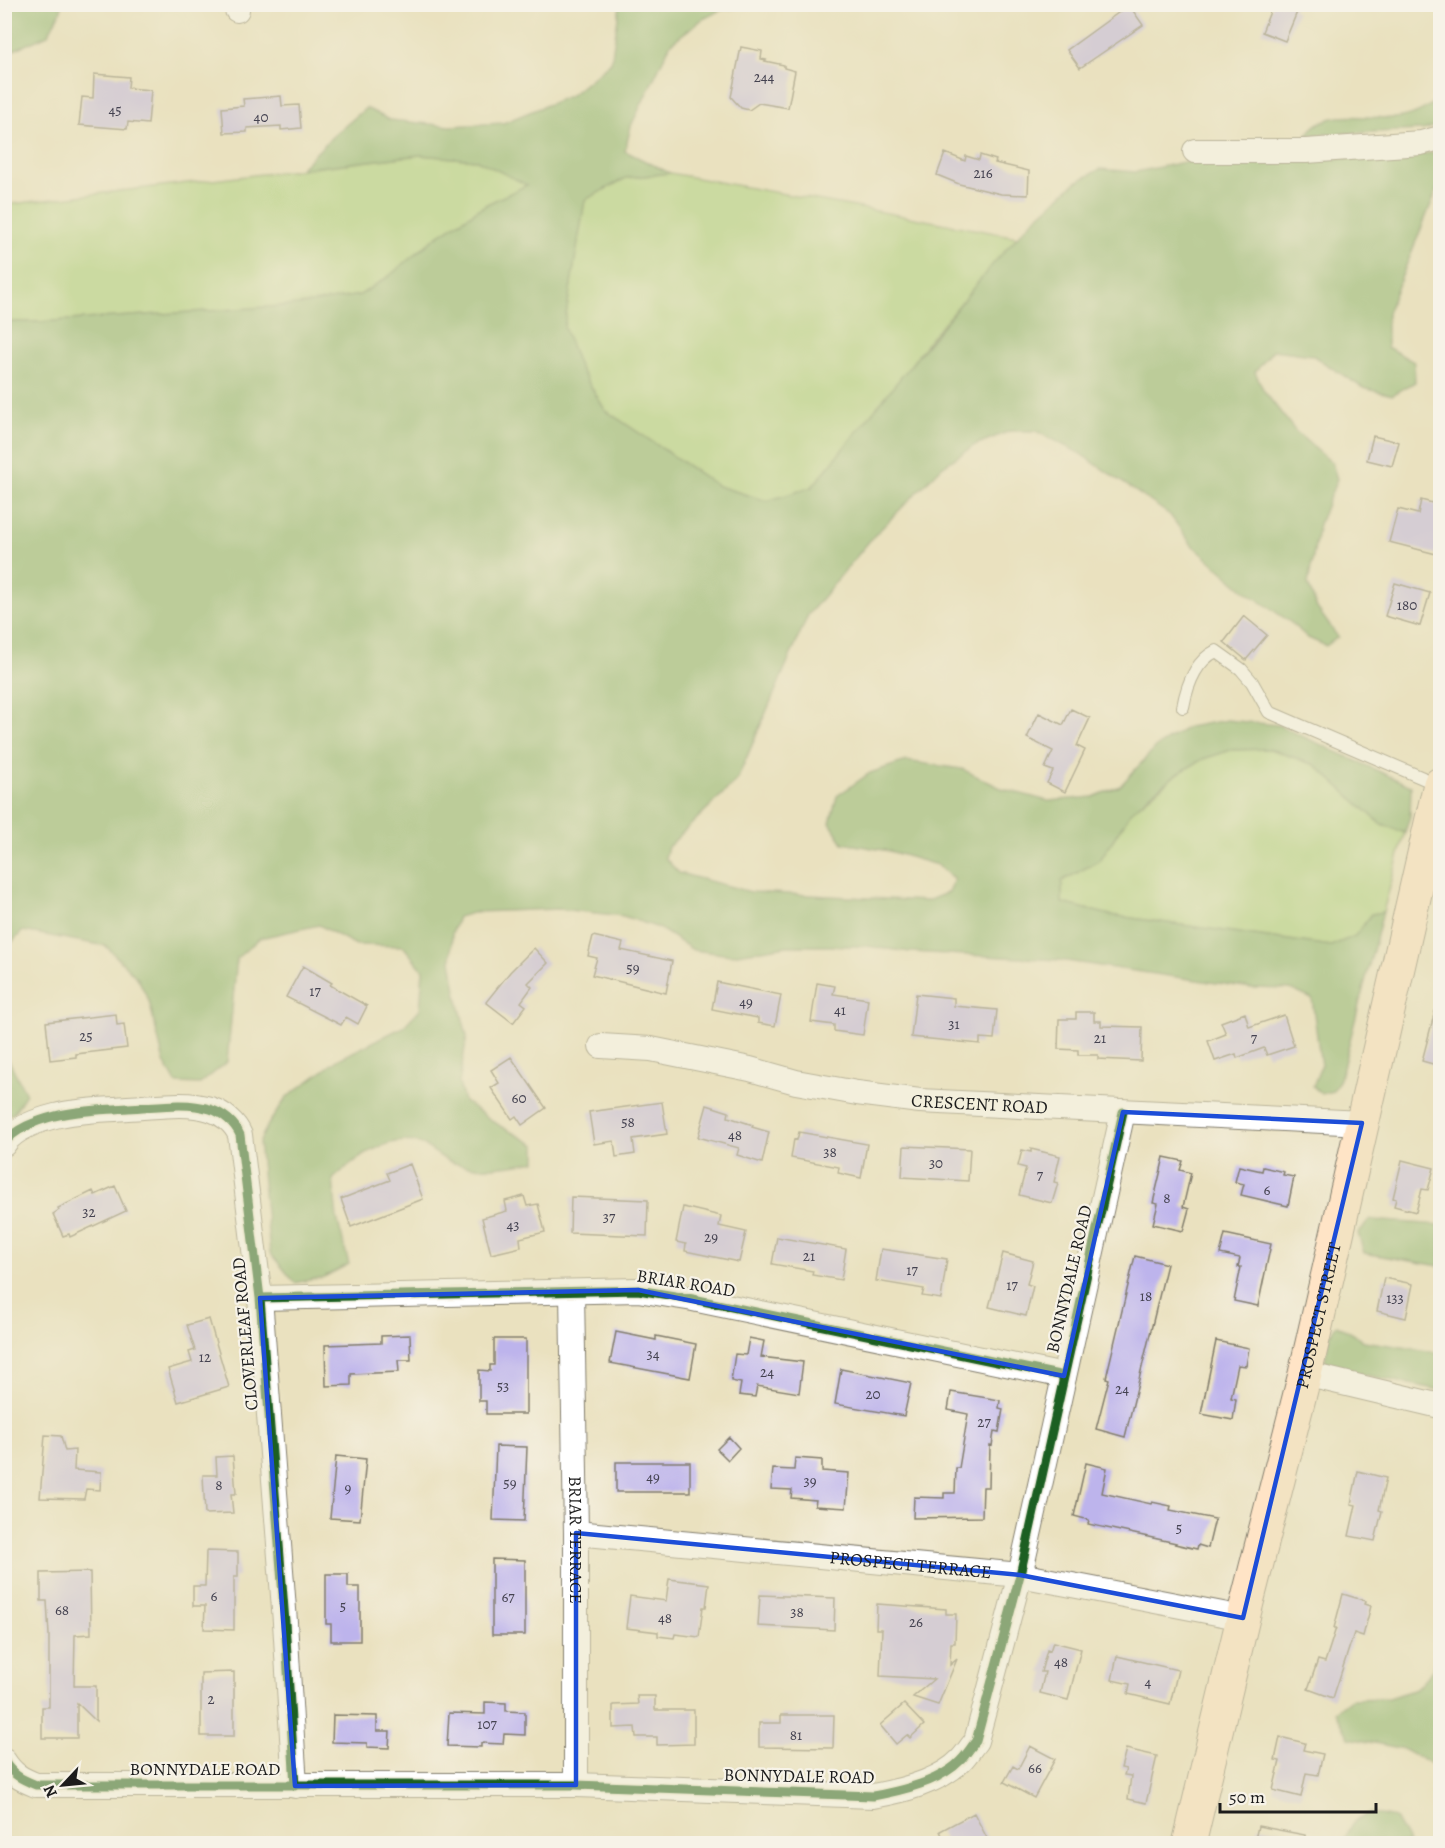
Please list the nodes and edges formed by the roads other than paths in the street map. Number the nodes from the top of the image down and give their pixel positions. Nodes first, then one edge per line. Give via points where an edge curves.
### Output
1 (1440, 138) edge
2 (1195, 151) dead end
3 (1183, 707) dead end
4 (1440, 785) edge
5 (601, 1046) dead end
6 (1123, 1112) junction
7 (1362, 1123) junction
8 (4, 1144) edge
9 (572, 1292) junction
10 (260, 1298) junction
11 (1305, 1374) junction
12 (1064, 1376) junction
13 (1440, 1406) edge
14 (576, 1533) junction
15 (1020, 1575) junction
16 (1243, 1618) junction
17 (4, 1761) edge
18 (576, 1785) junction
19 (295, 1786) junction
20 (1189, 1844) edge

1 - 2 street via 1421,143 1306,151
3 - 4 lane via 1192,677 1216,651 1241,669 1269,712
4 - 7 main road, PROSPECT STREET
5 - 6 street, CRESCENT ROAD via 651,1049 796,1082 910,1100
6 - 7 street, CRESCENT ROAD
6 - 12 street, BONNYDALE ROAD
7 - 11 main road, PROSPECT STREET
8 - 10 street, CLOVERLEAF ROAD via 13,1134 33,1124 76,1112 186,1105 211,1109 226,1117 240,1136
9 - 10 street, BRIAR ROAD
9 - 12 street, BRIAR ROAD via 638,1290 693,1299
9 - 14 street, BRIAR TERRACE
10 - 19 street, CLOVERLEAF ROAD
11 - 13 street
11 - 16 main road, PROSPECT STREET
12 - 15 street, BONNYDALE ROAD
14 - 15 street, PROSPECT TERRACE
14 - 18 street, BRIAR TERRACE
15 - 16 street, PROSPECT TERRACE
15 - 18 street, BONNYDALE ROAD via 976,1741 960,1762 933,1779 873,1796
16 - 20 main road, PROSPECT STREET
17 - 19 street, BONNYDALE ROAD via 11,1773 36,1785
18 - 19 street, BONNYDALE ROAD

